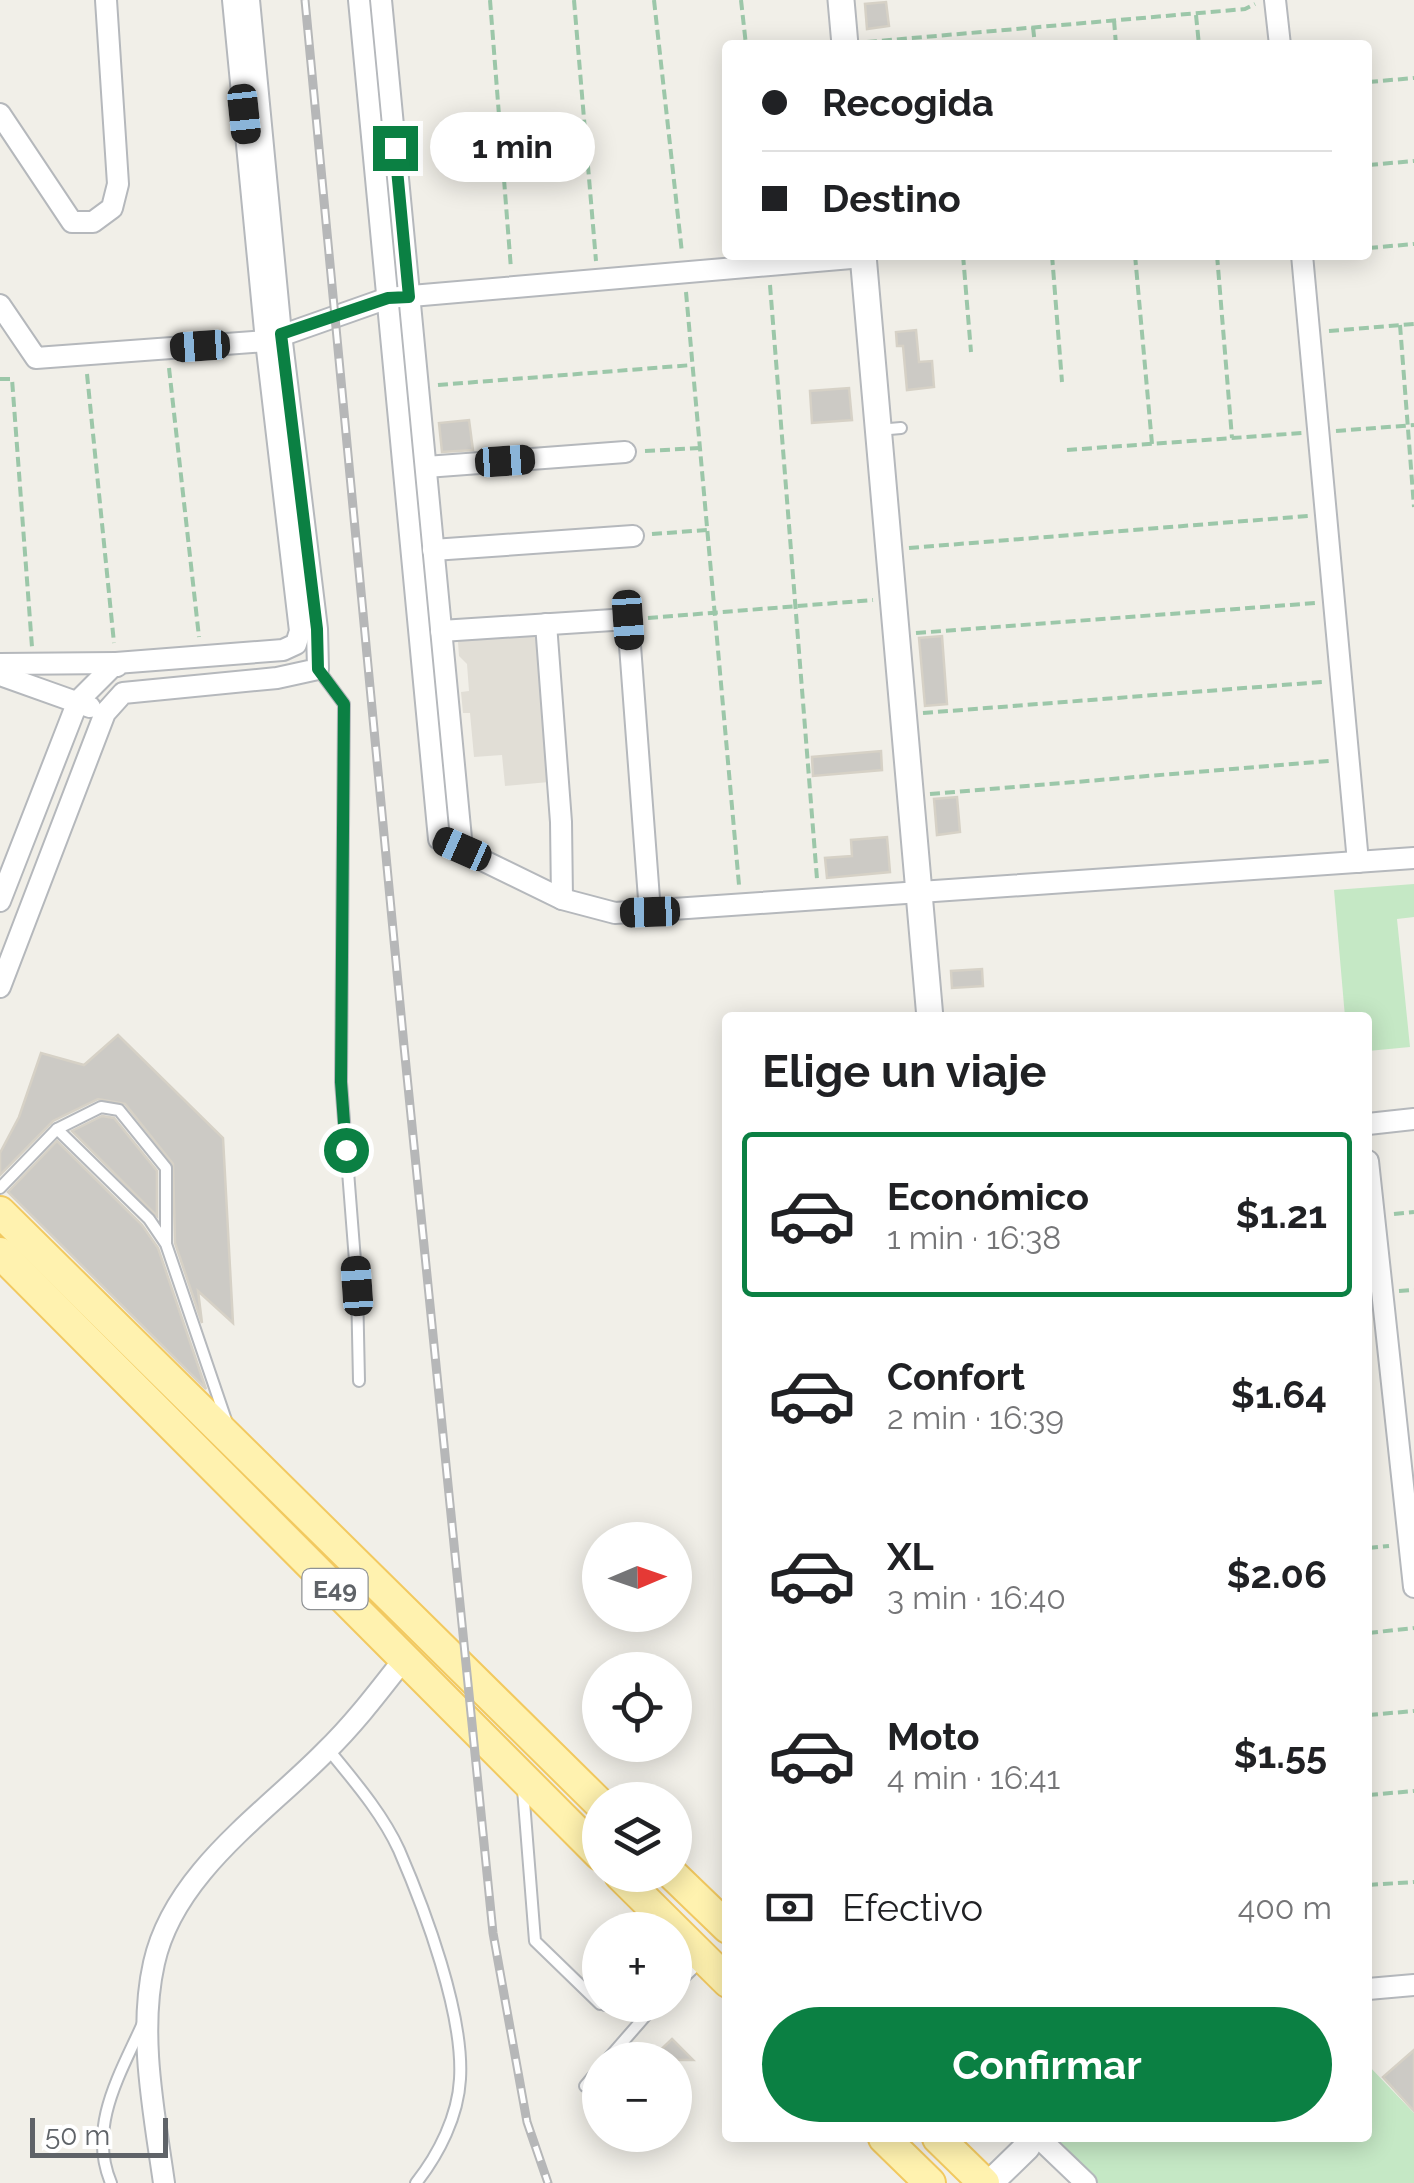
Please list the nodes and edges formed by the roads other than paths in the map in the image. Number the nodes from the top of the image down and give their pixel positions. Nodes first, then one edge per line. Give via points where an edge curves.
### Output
1 (106, 0) edge
2 (233, 0) edge
3 (249, 0) edge
4 (359, 0) edge
5 (381, 0) edge
6 (841, 0) edge
7 (1275, 0) edge
8 (845, 40) edge
9 (1279, 40) edge
10 (0, 114) edge
11 (821, 260) edge
12 (864, 260) edge
13 (1303, 260) edge
14 (399, 298) junction
15 (0, 305) edge
16 (274, 338) junction
17 (625, 452) road end
18 (426, 467) junction
19 (633, 536) road end
20 (433, 550) junction
21 (546, 624) junction
22 (441, 630) junction
23 (116, 663) junction
24 (0, 664) edge
25 (318, 669) junction
26 (0, 675) edge
27 (123, 693) junction
28 (78, 702) junction
29 (105, 713) junction
30 (462, 849) junction
31 (1414, 858) edge
32 (1358, 862) junction
33 (918, 891) junction
34 (562, 899) junction
35 (0, 901) edge
36 (650, 912) junction
37 (0, 988) edge
38 (929, 1012) edge
39 (1414, 1119) edge
40 (1372, 1124) edge
41 (57, 1128) junction
42 (0, 1188) edge
43 (1372, 1198) edge
44 (0, 1212) edge
45 (166, 1244) junction
46 (0, 1253) edge
47 (358, 1381) dead end
48 (234, 1443) junction
49 (1414, 1587) edge
50 (404, 1659) junction
51 (328, 1750) junction
52 (523, 1778) junction
53 (582, 1786) edge
54 (582, 1837) edge
55 (635, 1892) edge
56 (691, 1892) edge
57 (654, 1912) edge
58 (722, 1922) edge
59 (692, 1949) edge
60 (704, 1958) junction
61 (692, 1970) edge
62 (722, 1976) edge
63 (582, 1985) edge
64 (1414, 1985) edge
65 (1372, 1989) edge
66 (148, 2013) junction
67 (640, 2022) edge
68 (622, 2042) edge
69 (888, 2142) edge
70 (942, 2142) edge
71 (1032, 2142) edge
72 (1040, 2142) edge
73 (111, 2183) edge
74 (164, 2183) edge
75 (416, 2183) edge
76 (930, 2183) edge
77 (987, 2183) edge
78 (1086, 2183) edge

1 - 10 street via 118,184 112,208 93,222 72,222
2 - 16 street
3 - 16 street
4 - 14 street
5 - 14 street
6 - 8 street
7 - 9 street
11 - 14 street
12 - 33 street via 889,430 888,550
13 - 32 street
14 - 16 street
14 - 18 street
14 - 30 street via 439,838
15 - 16 street via 36,358
16 - 23 street via 296,644
16 - 25 street
17 - 18 street
18 - 20 street
19 - 20 street
20 - 22 street
21 - 22 street
21 - 34 street
21 - 36 street via 628,620
22 - 30 street
23 - 24 street
23 - 27 street
23 - 28 street
25 - 27 street
25 - 47 lane via 344,704 341,1082
26 - 28 street
27 - 29 street
28 - 29 street
28 - 35 street
29 - 37 street
30 - 34 street
31 - 32 street
32 - 33 street
33 - 36 street
33 - 38 street
34 - 36 street via 615,913
39 - 40 street
41 - 42 lane
41 - 45 lane
41 - 45 lane via 101,1106 120,1110 166,1168
43 - 49 street
44 - 48 main road, E49
45 - 48 lane
46 - 50 main road, E49
48 - 53 main road, E49
50 - 51 street
50 - 52 main road, E49
51 - 66 street via 200,1873 154,1960
51 - 75 lane via 398,1848 448,1985 460,2083 448,2132
52 - 54 main road, E49
52 - 63 lane via 534,1941
55 - 57 main road
56 - 58 main road
59 - 60 main road
60 - 61 lane
60 - 62 main road
64 - 65 street
66 - 73 lane via 104,2115
66 - 74 street
67 - 68 lane
69 - 76 main road
70 - 77 main road
71 - 77 street
72 - 78 street

